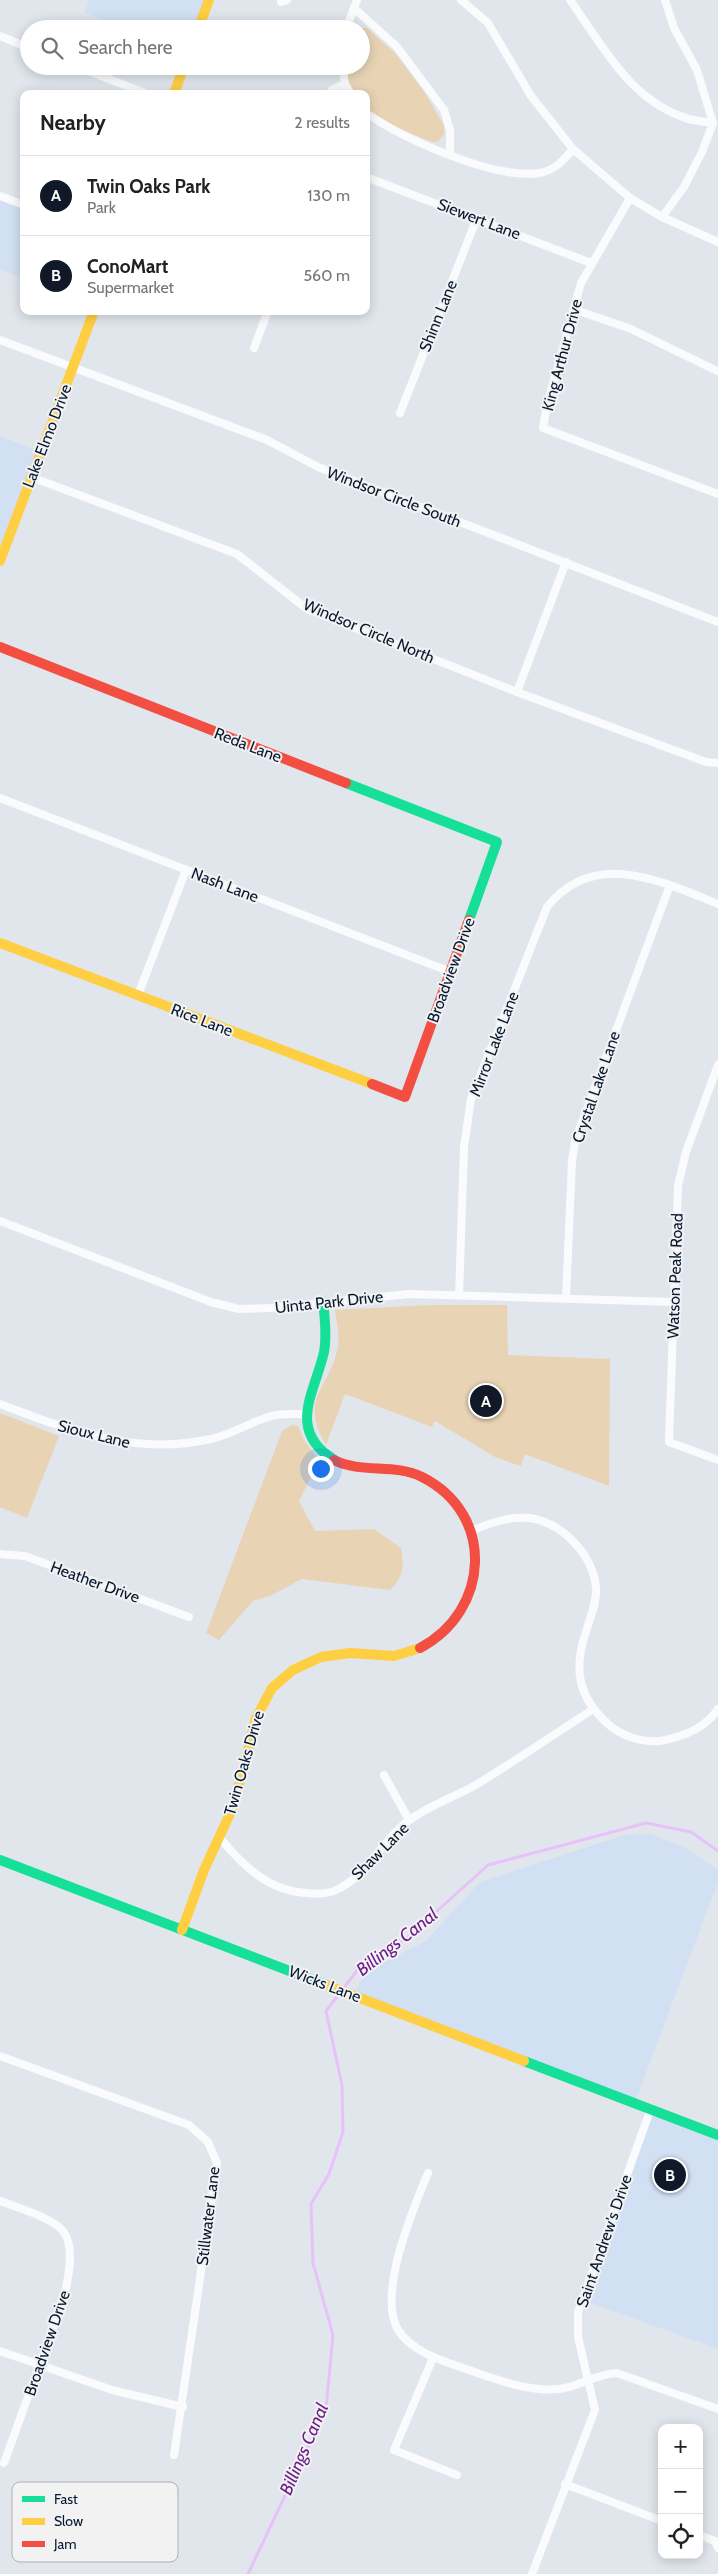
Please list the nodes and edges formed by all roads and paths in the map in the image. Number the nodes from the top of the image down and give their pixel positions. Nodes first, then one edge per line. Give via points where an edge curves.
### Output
1 (209, 0) edge
2 (356, 0) edge
3 (461, 0) edge
4 (570, 0) edge
5 (665, 0) edge
6 (354, 8) junction
7 (201, 20) edge
8 (349, 20) edge
9 (367, 20) edge
10 (370, 23) edge
11 (0, 36) edge
12 (20, 44) edge
13 (98, 75) edge
14 (181, 75) edge
15 (344, 75) edge
16 (345, 84) junction
17 (136, 90) edge
18 (175, 90) edge
19 (332, 90) dead end
20 (349, 90) edge
21 (370, 117) edge
22 (713, 123) junction
23 (573, 149) junction
24 (450, 154) junction
25 (370, 178) edge
26 (0, 196) edge
27 (630, 198) junction
28 (20, 204) edge
29 (662, 217) junction
30 (477, 218) junction
31 (718, 242) edge
32 (592, 264) junction
33 (573, 309) junction
34 (93, 315) edge
35 (266, 315) edge
36 (0, 340) edge
37 (254, 348) dead end
38 (74, 366) junction
39 (717, 371) edge
40 (400, 413) dead end
41 (31, 477) junction
42 (718, 494) edge
43 (0, 561) edge
44 (566, 562) junction
45 (718, 622) edge
46 (0, 647) edge
47 (516, 692) junction
48 (718, 764) edge
49 (0, 798) edge
50 (497, 842) joint
51 (186, 870) junction
52 (670, 885) junction
53 (718, 904) edge
54 (0, 943) edge
55 (451, 972) junction
56 (138, 995) junction
57 (718, 1065) edge
58 (405, 1097) joint
59 (0, 1221) edge
60 (459, 1295) junction
61 (566, 1298) junction
62 (323, 1302) junction
63 (673, 1302) junction
64 (0, 1404) edge
65 (306, 1414) junction
66 (718, 1460) edge
67 (471, 1531) junction
68 (0, 1554) edge
69 (189, 1617) dead end
70 (718, 1709) edge
71 (592, 1710) junction
72 (384, 1775) dead end
73 (409, 1820) junction
74 (220, 1838) junction
75 (0, 1860) edge
76 (182, 1930) junction
77 (0, 2056) edge
78 (651, 2108) junction
79 (718, 2135) edge
80 (428, 2173) dead end
81 (0, 2201) edge
82 (0, 2351) edge
83 (433, 2358) junction
84 (40, 2367) junction
85 (589, 2379) junction
86 (183, 2407) junction
87 (718, 2409) edge
88 (174, 2455) dead end
89 (4, 2463) dead end
90 (457, 2475) dead end
91 (565, 2484) junction
92 (658, 2519) edge
93 (703, 2536) edge
94 (718, 2548) edge
95 (532, 2574) edge

1 - 7 street
2 - 6 street
3 - 23 street via 488,23 531,96
4 - 22 street via 635,89 657,106 684,118
5 - 22 street via 674,28 697,70
6 - 8 street
6 - 9 street
10 - 24 street via 397,47 444,110 450,130
11 - 12 street
13 - 17 street
14 - 18 street
15 - 16 street
16 - 19 street
16 - 20 street
21 - 24 street via 389,129
22 - 29 street via 684,188
23 - 24 street via 560,165 540,173 481,166
23 - 27 street
25 - 30 street, Siewert Lane
26 - 28 street
27 - 29 street
27 - 32 street, King Arthur Drive
29 - 31 street
30 - 32 street, Siewert Lane
30 - 40 street, Shinn Lane
32 - 33 street, King Arthur Drive
33 - 39 street via 632,329
33 - 42 street, King Arthur Drive via 543,428
34 - 38 street, Lake Elmo Drive
35 - 37 street
36 - 38 street, Windsor Circle South
38 - 41 street, Lake Elmo Drive
38 - 44 street, Windsor Circle South via 267,440 318,468
41 - 43 street, Lake Elmo Drive
41 - 47 street, Windsor Circle North via 237,554 307,609
44 - 45 street, Windsor Circle South
44 - 47 street
46 - 50 street, Reda Lane
47 - 48 street, Windsor Circle North
49 - 51 street, Nash Lane
50 - 55 street, Broadview Drive
51 - 55 street, Nash Lane
51 - 56 street
52 - 53 street
52 - 60 street, Mirror Lake Lane via 613,874 586,876 558,893 547,907 472,1099 464,1147
52 - 61 street, Crystal Lake Lane via 575,1141
54 - 56 street, Rice Lane
55 - 58 street, Broadview Drive
56 - 58 street, Rice Lane
57 - 63 street, Watson Peak Road via 686,1152 678,1186
59 - 62 street, Uinta Park Drive via 211,1302 239,1309
60 - 61 street, Uinta Park Drive
60 - 62 street, Uinta Park Drive via 409,1294
61 - 63 street, Uinta Park Drive
62 - 65 street, Twin Oaks Drive via 324,1353 308,1392
63 - 66 street, Watson Peak Road via 669,1442
64 - 65 street, Sioux Lane via 74,1432 138,1445 175,1444 211,1438 272,1415
65 - 67 street, Twin Oaks Drive via 309,1431 317,1447 329,1457 341,1464 360,1468 394,1468 417,1474 457,1502
67 - 71 street via 493,1522 531,1518 556,1528 576,1543 591,1565 596,1588 594,1609 581,1646 578,1675
67 - 74 street, Twin Oaks Drive via 477,1558 472,1589 459,1615 440,1635 418,1650 394,1656 344,1652 318,1658 303,1664 270,1688 249,1735 243,1779
68 - 69 street, Heather Drive via 25,1556
70 - 71 street via 712,1719 683,1737 654,1742 632,1738 610,1726
71 - 73 street, Shaw Lane via 474,1786
72 - 73 street
73 - 74 street, Shaw Lane via 388,1837 363,1872 336,1890 316,1894 290,1892 271,1886 232,1854
74 - 76 street, Twin Oaks Drive
75 - 76 street, Wicks Lane
76 - 78 street, Wicks Lane
77 - 86 street, Stillwater Lane via 190,2125 208,2142 216,2163
78 - 79 street, Wicks Lane
78 - 85 street, Saint Andrew's Drive via 578,2312 578,2337
80 - 83 street via 409,2219 390,2294 399,2331
81 - 84 street, Broadview Drive via 48,2220 63,2230 69,2244 67,2284
82 - 84 street
83 - 85 street via 530,2388 560,2389
83 - 90 street via 394,2450
84 - 86 street via 112,2390
84 - 89 street, Broadview Drive
85 - 87 street via 617,2372
85 - 91 street, Saint Andrew's Drive via 595,2410
86 - 88 street, Stillwater Lane
91 - 92 street
91 - 95 street, Saint Andrew's Drive
93 - 94 street via 715,2541

